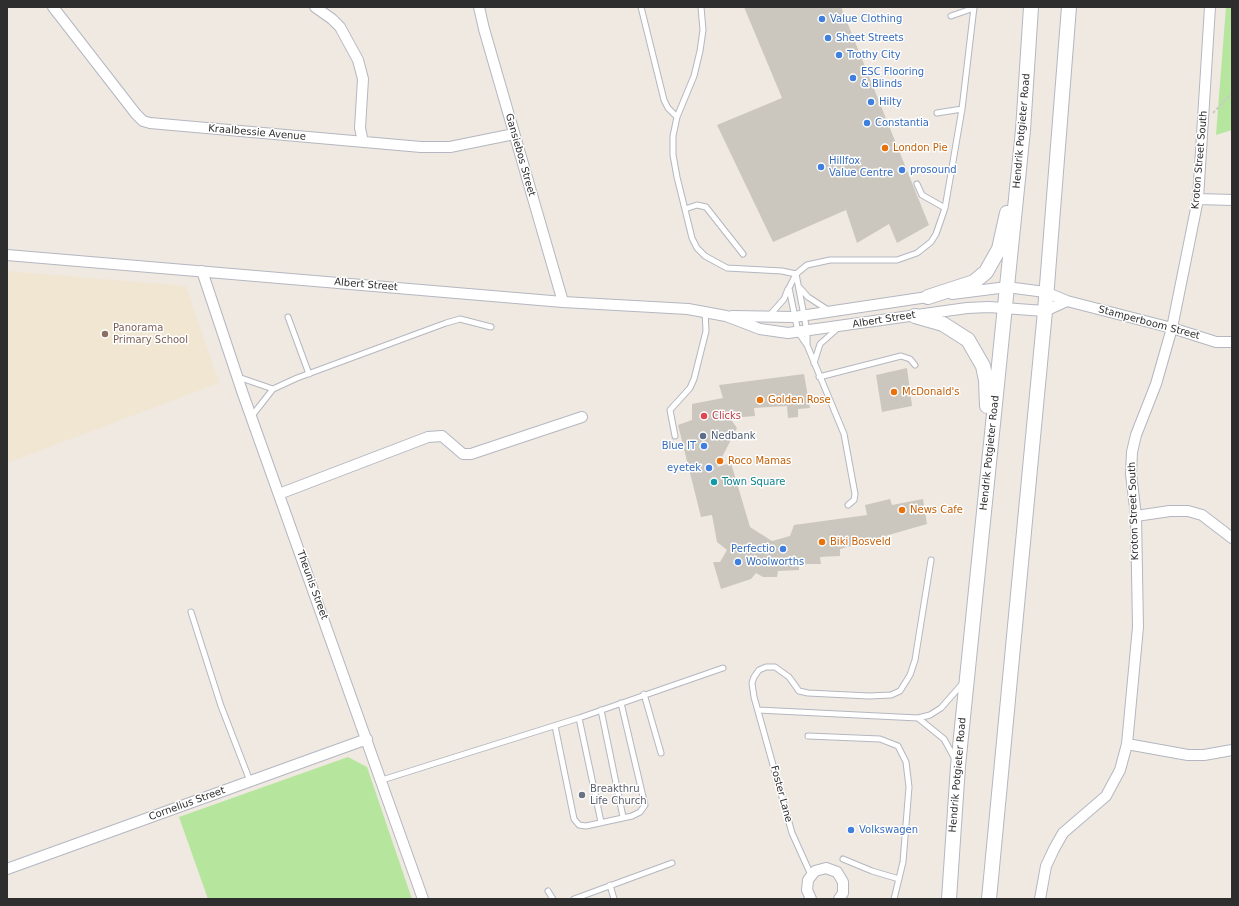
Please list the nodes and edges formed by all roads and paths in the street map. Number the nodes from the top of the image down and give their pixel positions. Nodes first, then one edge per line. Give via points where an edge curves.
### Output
1 (53, 7) edge
2 (315, 7) edge
3 (480, 7) edge
4 (641, 7) edge
5 (701, 7) edge
6 (1031, 7) edge
7 (1069, 7) edge
8 (1210, 7) edge
9 (974, 8) edge
10 (951, 16) dead end
11 (1232, 93) edge
12 (962, 109) junction
13 (937, 113) dead end
14 (677, 117) junction
15 (1203, 124) junction
16 (1023, 130) junction
17 (514, 134) junction
18 (363, 142) junction
19 (917, 184) dead end
20 (1198, 199) junction
21 (1232, 200) edge
22 (945, 208) junction
23 (684, 209) junction
24 (743, 254) dead end
25 (7, 255) edge
26 (202, 271) junction
27 (796, 274) junction
28 (1007, 287) junction
29 (789, 288) junction
30 (799, 288) junction
31 (1045, 292) junction
32 (928, 297) junction
33 (1067, 301) junction
34 (563, 302) junction
35 (1005, 308) junction
36 (705, 311) junction
37 (830, 311) junction
38 (1045, 311) junction
39 (726, 316) junction
40 (915, 316) junction
41 (288, 317) dead end
42 (768, 317) junction
43 (799, 317) junction
44 (491, 327) dead end
45 (838, 327) junction
46 (1172, 328) junction
47 (802, 331) junction
48 (1232, 342) edge
49 (807, 345) junction
50 (814, 364) junction
51 (915, 366) dead end
52 (309, 374) junction
53 (237, 377) junction
54 (819, 377) junction
55 (273, 388) junction
56 (251, 416) junction
57 (582, 417) dead end
58 (675, 436) dead end
59 (987, 471) junction
60 (279, 494) junction
61 (848, 505) dead end
62 (1136, 516) junction
63 (1232, 538) edge
64 (931, 560) dead end
65 (191, 612) dead end
66 (723, 668) dead end
67 (968, 676) junction
68 (644, 694) junction
69 (622, 702) junction
70 (601, 710) junction
71 (758, 710) junction
72 (579, 718) junction
73 (918, 718) junction
74 (556, 726) junction
75 (808, 736) dead end
76 (367, 739) junction
77 (1127, 744) junction
78 (1232, 750) edge
79 (661, 752) dead end
80 (958, 766) junction
81 (382, 780) junction
82 (250, 781) junction
83 (623, 817) junction
84 (601, 822) junction
85 (843, 859) dead end
86 (672, 863) dead end
87 (7, 869) edge
88 (811, 875) junction
89 (899, 879) junction
90 (610, 885) junction
91 (548, 891) dead end
92 (423, 899) edge
93 (553, 899) edge
94 (574, 899) edge
95 (614, 899) edge
96 (811, 899) edge
97 (839, 899) edge
98 (894, 899) edge
99 (949, 899) edge
100 (990, 899) edge
101 (1040, 899) edge

1 - 18 street, Kraalbessie Avenue via 144,121
2 - 18 street via 340,27 358,60 362,79 360,128
3 - 17 street, Gansiebos Street
4 - 14 lane via 664,100
5 - 14 lane via 703,30 700,51 694,76
6 - 16 main road, Hendrik Potgieter Road
7 - 31 main road
8 - 15 street, Kroton Street South
9 - 10 lane
9 - 12 lane
11 - 15 path
12 - 13 lane
12 - 22 lane
14 - 23 lane via 673,155
15 - 20 street, Kroton Street South
16 - 28 main road, Hendrik Potgieter Road
16 - 32 main road via 995,259 986,272 974,282
17 - 18 street, Kraalbessie Avenue via 450,147
17 - 34 street, Gansiebos Street
19 - 22 lane via 925,197
20 - 21 street
20 - 46 street, Kroton Street South
22 - 27 lane via 931,242 910,257 882,261 830,260 807,265
23 - 24 lane via 697,205 706,207
23 - 27 lane via 697,248 715,263 727,268
25 - 26 street, Albert Street
26 - 34 street, Albert Street
26 - 53 street, Theunis Street
27 - 29 lane
27 - 30 lane
28 - 31 street, Albert Street
28 - 32 street, Albert Street
28 - 35 main road, Hendrik Potgieter Road
29 - 42 lane via 780,304
29 - 43 lane
30 - 37 lane
30 - 43 lane
31 - 33 street, Stamperboom Street
31 - 38 main road
32 - 37 street, Albert Street
33 - 38 street
33 - 46 street, Stamperboom Street
34 - 36 street, Albert Street
35 - 38 street, Albert Street
35 - 40 street, Albert Street via 967,308
35 - 59 main road, Hendrik Potgieter Road
36 - 39 street, Albert Street
36 - 58 lane via 706,331 694,379 690,388 670,410
37 - 43 street, Albert Street
38 - 100 main road
39 - 42 street, Albert Street
39 - 47 street, Albert Street via 777,333
40 - 45 street, Albert Street
40 - 59 main road via 953,329 968,340 977,354 986,380
41 - 52 lane
42 - 43 street, Albert Street
43 - 47 lane
43 - 47 lane
44 - 52 lane via 460,319 446,322
45 - 47 street, Albert Street
45 - 50 lane via 820,344
46 - 48 street, Stamperboom Street via 1216,342
46 - 62 street, Kroton Street South via 1132,452 1131,474
47 - 49 lane
47 - 49 lane
49 - 50 lane
50 - 54 lane
51 - 54 lane via 910,359 901,356
52 - 55 lane
53 - 55 lane
53 - 56 street, Theunis Street
54 - 61 lane via 844,434 855,494 854,500
55 - 56 lane
56 - 60 street, Theunis Street
57 - 60 street via 470,454 463,454 442,436 428,437
59 - 67 main road, Hendrik Potgieter Road
60 - 76 street, Theunis Street
62 - 63 street via 1188,511 1202,515
62 - 77 street, Kroton Street South via 1138,627
64 - 71 lane, Foster Lane via 915,660 910,675 900,691 891,695 869,696 808,693 799,691 789,677 775,667 766,667 759,670 752,683
65 - 82 lane via 221,706
66 - 68 lane
67 - 73 lane via 941,708 930,715
67 - 80 main road, Hendrik Potgieter Road
68 - 69 lane
68 - 79 lane
69 - 70 lane
69 - 83 lane via 645,805 640,812
70 - 72 lane
70 - 83 lane
71 - 73 lane
71 - 88 lane, Foster Lane via 792,833
72 - 74 lane
72 - 84 lane
73 - 80 lane via 944,738
74 - 81 lane
74 - 84 lane via 574,819 579,825 586,826
75 - 89 lane via 880,739 898,746 906,762 909,787 903,862
76 - 81 street, Theunis Street
76 - 82 street, Cornelius Street
77 - 78 street via 1204,756
77 - 101 street, Kroton Street South via 1120,770 1106,796 1063,833 1054,849 1046,866
80 - 99 main road, Hendrik Potgieter Road
81 - 92 street, Theunis Street
82 - 87 street, Cornelius Street
83 - 84 lane
85 - 89 lane
86 - 90 lane
88 - 96 street via 807,890
88 - 97 street via 826,868 837,872 844,888
89 - 98 lane
90 - 94 lane
90 - 95 lane
91 - 93 lane

